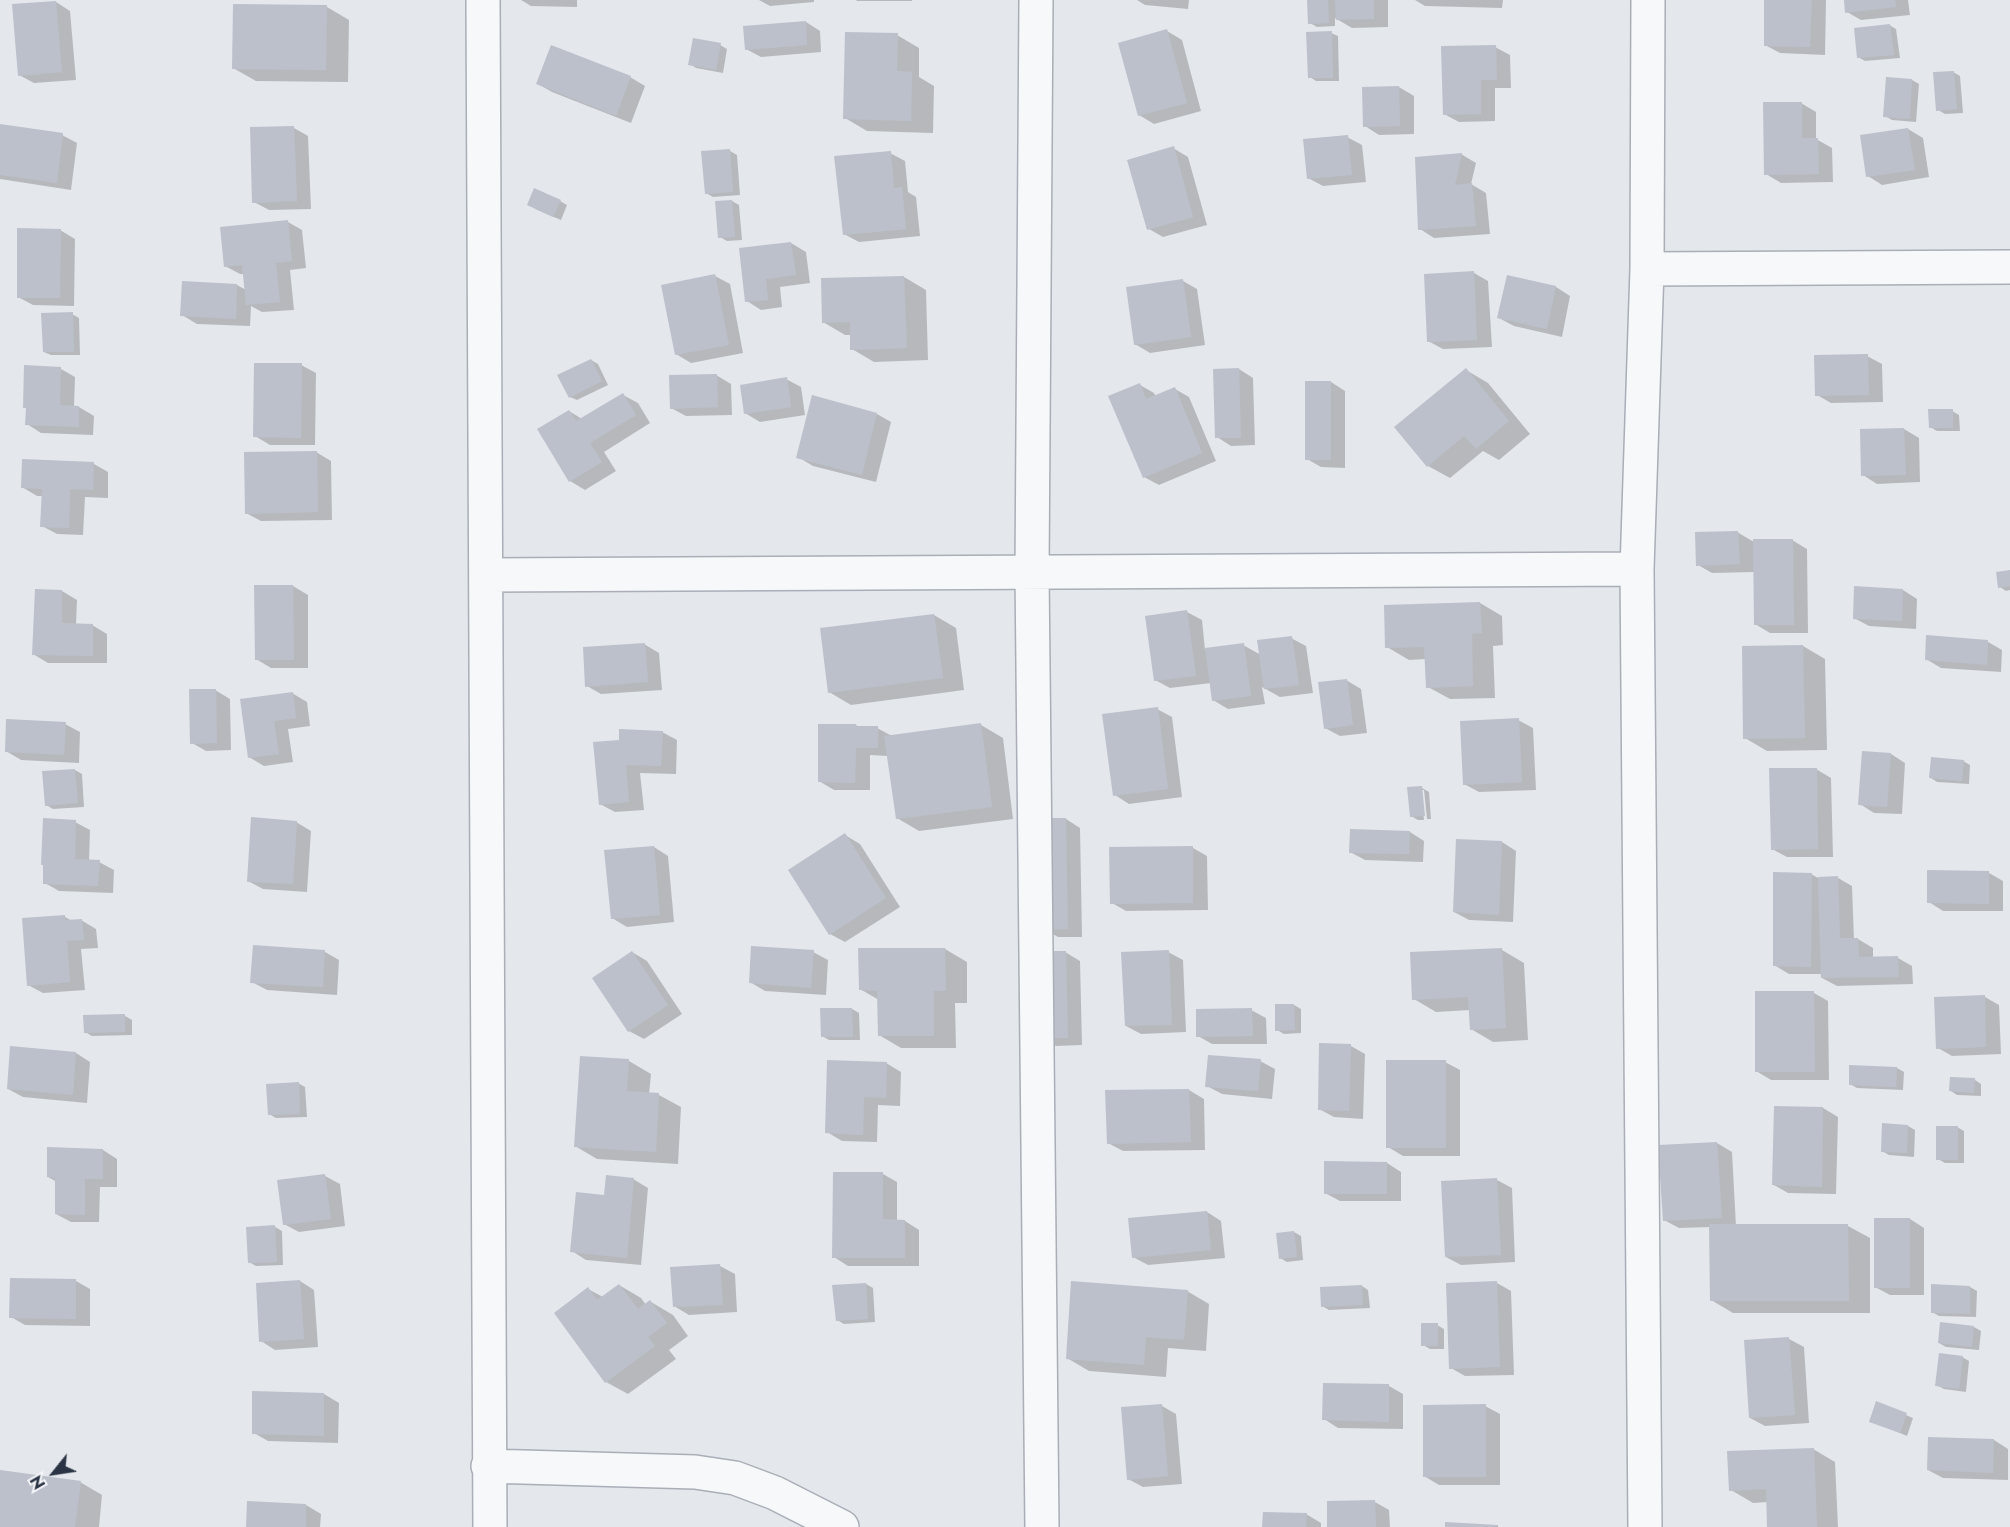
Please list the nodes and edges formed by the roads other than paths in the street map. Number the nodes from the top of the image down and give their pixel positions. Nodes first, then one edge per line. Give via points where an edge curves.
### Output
1 (483, 0) edge
2 (1036, 0) edge
3 (1648, 0) edge
4 (2010, 267) edge
5 (1647, 269) junction
6 (1637, 569) junction
7 (1032, 572) junction
8 (487, 575) junction
9 (488, 1466) junction
10 (490, 1527) edge
11 (842, 1527) edge
12 (1042, 1527) edge
13 (1645, 1527) edge

1 - 8 street
2 - 7 street
3 - 5 street
4 - 5 street
5 - 6 street
6 - 7 street
6 - 13 street
7 - 8 street
7 - 12 street
8 - 9 street
9 - 10 street
9 - 11 street via 695,1472 735,1478 775,1493

